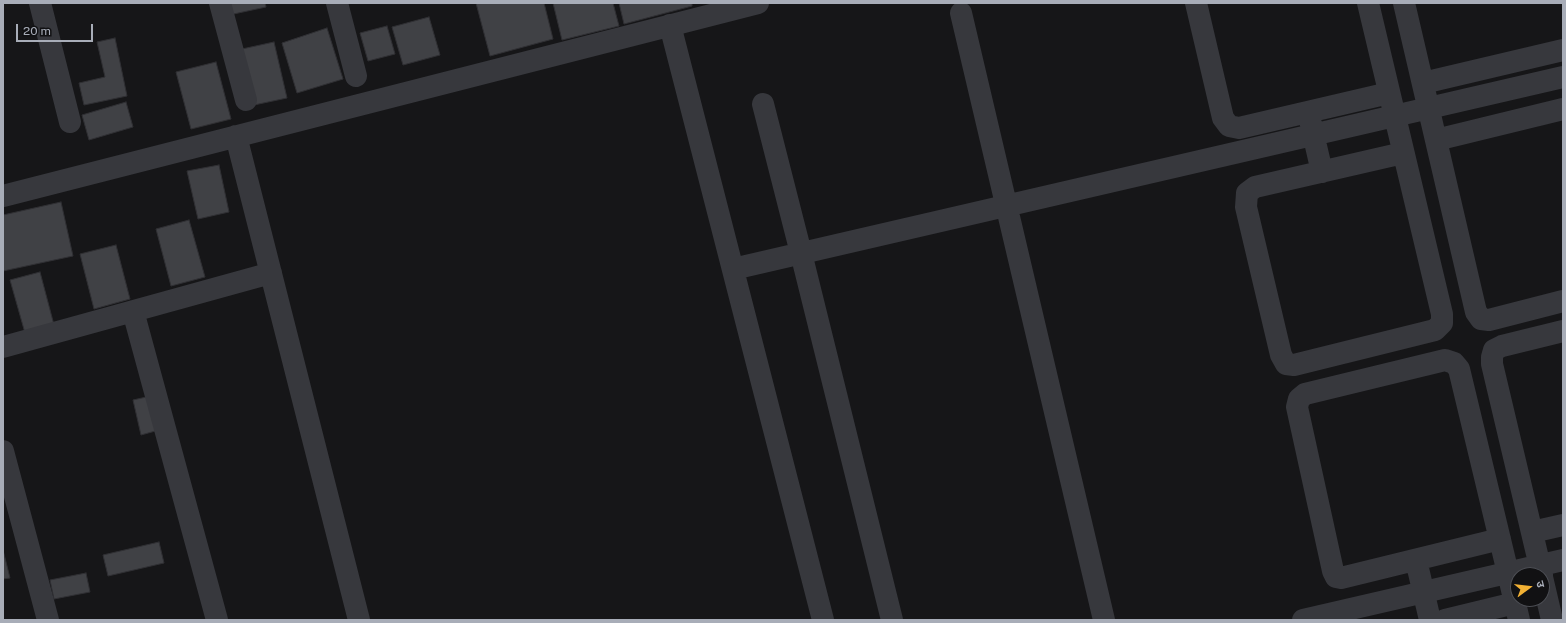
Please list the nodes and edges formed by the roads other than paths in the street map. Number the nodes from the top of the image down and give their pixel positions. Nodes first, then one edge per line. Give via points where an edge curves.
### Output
1 (40, 3) edge
2 (220, 3) edge
3 (336, 3) edge
4 (758, 3) edge
5 (1196, 3) edge
6 (1368, 3) edge
7 (1404, 3) edge
8 (694, 11) edge
9 (961, 13) dead end
10 (670, 25) junction
11 (1563, 50) edge
12 (356, 76) dead end
13 (1563, 77) edge
14 (1423, 83) junction
15 (1389, 93) junction
16 (246, 100) dead end
17 (763, 104) dead end
18 (1429, 108) junction
19 (1563, 109) edge
20 (1308, 111) junction
21 (1395, 116) junction
22 (70, 122) dead end
23 (1314, 135) junction
24 (236, 136) junction
25 (1436, 140) junction
26 (1403, 153) junction
27 (1322, 172) junction
28 (3, 196) edge
29 (1006, 206) junction
30 (802, 253) junction
31 (733, 269) junction
32 (271, 273) junction
33 (1563, 301) edge
34 (133, 311) junction
35 (1563, 330) edge
36 (3, 347) edge
37 (3, 451) edge
38 (1563, 525) edge
39 (1532, 532) junction
40 (1500, 539) junction
41 (1416, 560) junction
42 (1563, 560) edge
43 (1542, 567) edge
44 (1508, 573) junction
45 (1550, 575) edge
46 (1424, 592) junction
47 (1550, 607) edge
48 (1517, 612) edge
49 (356, 619) edge
50 (48, 620) edge
51 (217, 620) edge
52 (823, 620) edge
53 (892, 620) edge
54 (1104, 620) edge
55 (1303, 620) edge
56 (1430, 620) edge
57 (1445, 620) edge
58 (1552, 620) edge

1 - 22 street
2 - 16 street
3 - 12 street
4 - 8 street
5 - 20 street via 1223,118 1229,126 1239,128
6 - 15 street
7 - 14 street
8 - 10 street
9 - 29 street
10 - 24 street
10 - 31 street
11 - 14 street
13 - 18 street
14 - 18 street
15 - 20 street
15 - 21 street
17 - 30 street
18 - 21 street
18 - 25 street
19 - 25 street
20 - 23 street
21 - 23 street
21 - 26 street
23 - 27 street
23 - 29 street
24 - 28 street
24 - 32 street
25 - 33 street via 1476,312 1482,319 1489,320
26 - 27 street
26 - 27 street via 1442,314 1442,323 1435,330 1294,365 1286,364 1246,207 1247,193 1255,187
29 - 30 street
29 - 54 street
30 - 31 street
30 - 53 street
31 - 52 street
32 - 34 street
32 - 49 street
34 - 36 street
34 - 51 street
35 - 39 street via 1502,346 1494,350 1492,357
37 - 50 street
38 - 39 street
39 - 43 street
40 - 41 street
40 - 41 street via 1459,369 1454,363 1445,360 1305,394 1299,399 1297,407 1336,577 1341,578
40 - 44 street
41 - 46 street
42 - 45 street
44 - 46 street
44 - 48 street
46 - 55 street
46 - 56 street
47 - 58 street
48 - 57 street

